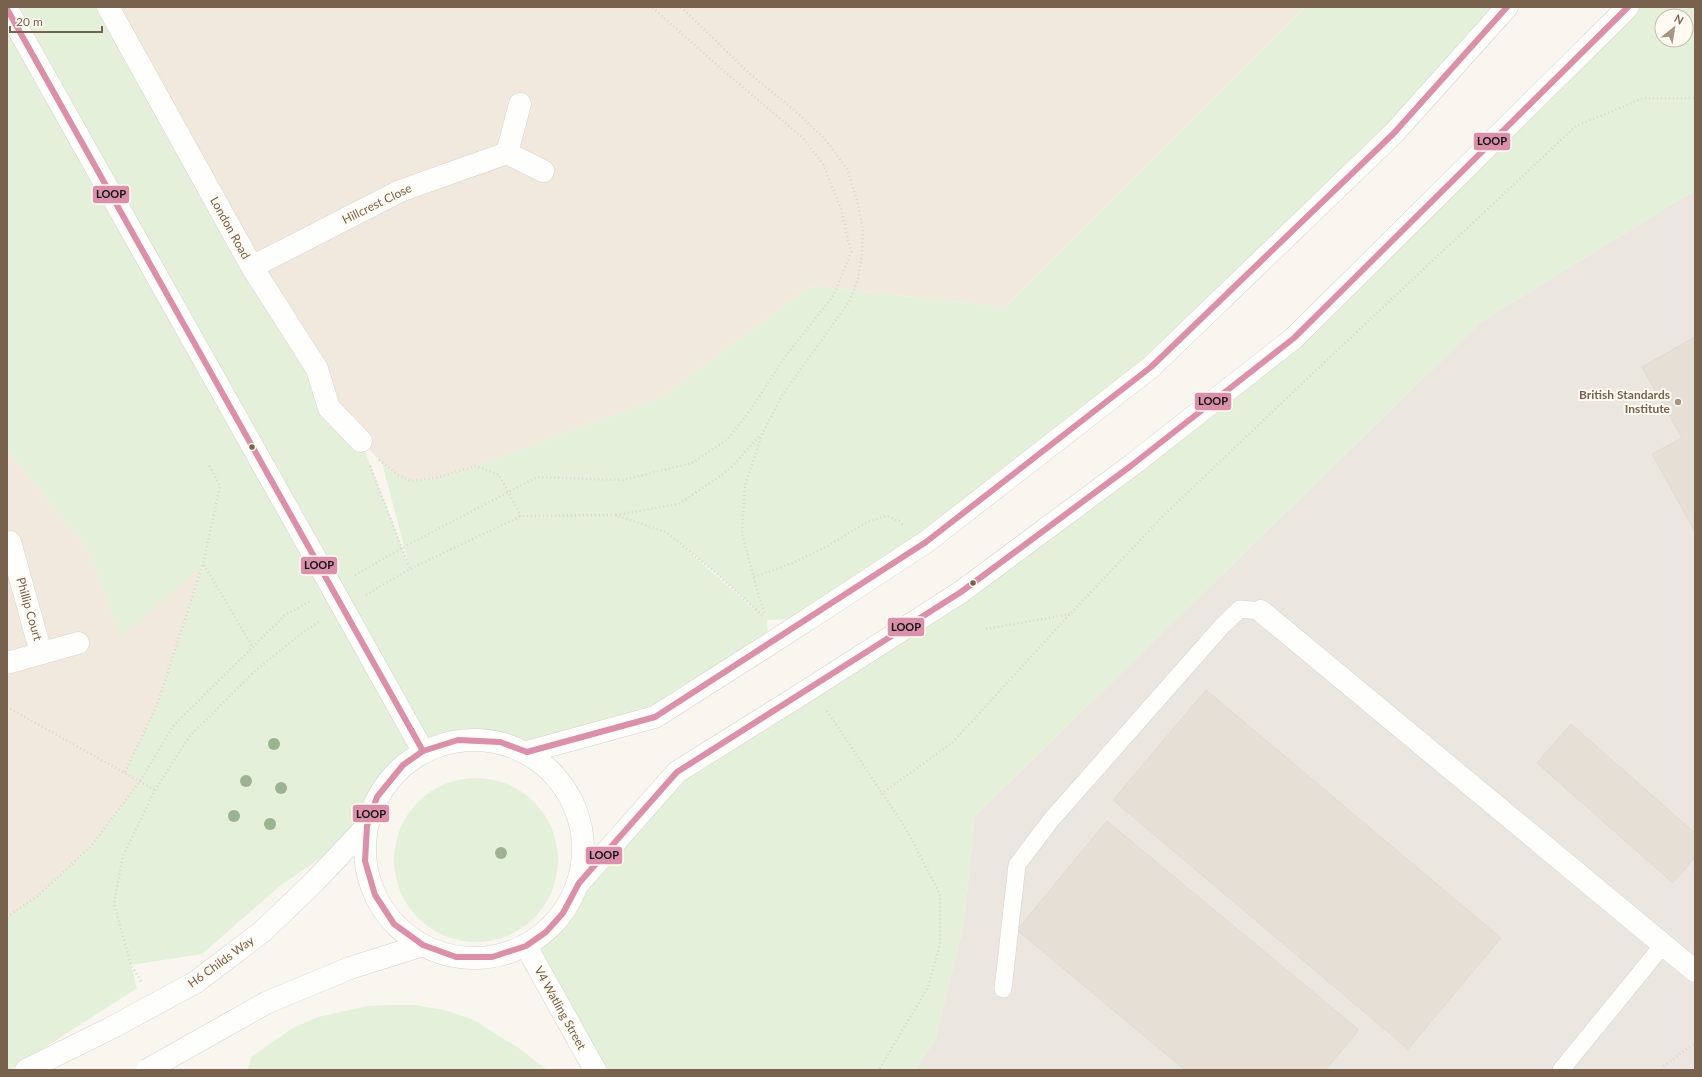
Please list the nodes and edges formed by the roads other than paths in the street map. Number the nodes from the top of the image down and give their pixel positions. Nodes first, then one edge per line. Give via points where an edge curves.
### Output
1 (108, 7) edge
2 (1507, 7) edge
3 (1628, 7) edge
4 (7, 9) edge
5 (520, 104) dead end
6 (507, 153) junction
7 (543, 171) dead end
8 (252, 267) junction
9 (361, 441) road end
10 (10, 542) dead end
11 (1260, 611) joint
12 (78, 643) dead end
13 (41, 653) junction
14 (7, 663) edge
15 (423, 751) junction
16 (527, 752) junction
17 (367, 826) junction
18 (579, 883) junction
19 (422, 945) junction
20 (1663, 945) junction
21 (526, 946) junction
22 (1695, 971) edge
23 (1002, 989) dead end
24 (26, 1070) edge
25 (147, 1070) edge
26 (595, 1070) edge
27 (1561, 1070) edge

1 - 8 street, London Road
2 - 16 street, bridge via 1394,133 1151,367 926,542 655,717
3 - 18 street, bridge via 1294,338 1132,465 961,592 677,772
4 - 15 street, bridge
5 - 6 street
6 - 7 street
6 - 8 street, Hillcrest Close via 400,191
8 - 9 street, London Road via 317,369 329,408
10 - 13 street, Phillip Court
11 - 20 street
11 - 23 lane via 1240,609 1223,624 1051,820 1017,865
12 - 13 street, Phillip Court
13 - 14 street, Phillip Court
15 - 16 street via 458,740 500,742
15 - 17 street via 403,765 377,797
16 - 18 street via 551,770 570,794 581,822 584,853
17 - 19 street via 365,861 374,895 394,924
17 - 24 street, H6 Childs Way, bridge via 263,931 196,982
18 - 21 street via 563,913 546,932
19 - 21 street via 456,957 492,957
19 - 25 street, bridge via 350,968 266,1003
20 - 22 street
20 - 27 lane
21 - 26 street, V4 Watling Street

